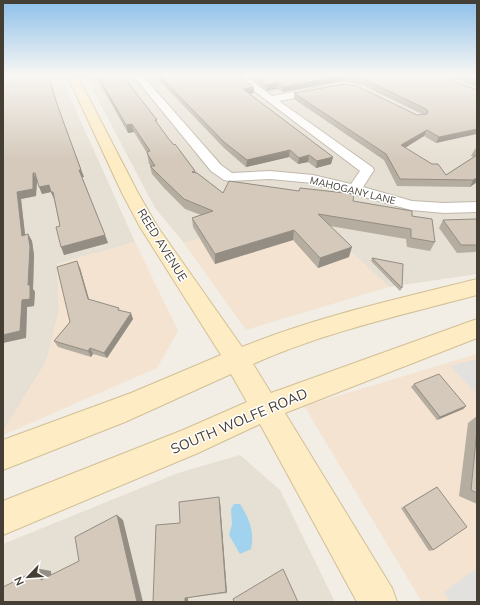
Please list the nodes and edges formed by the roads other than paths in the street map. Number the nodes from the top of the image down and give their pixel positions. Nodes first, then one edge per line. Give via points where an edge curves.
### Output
1 (86, 103) edge
2 (161, 103) edge
3 (277, 103) edge
4 (355, 189) junction
5 (477, 207) edge
6 (477, 287) edge
7 (477, 328) edge
8 (236, 359) junction
9 (265, 408) junction
10 (3, 455) edge
11 (3, 518) edge
12 (378, 602) edge

1 - 8 main road, REED AVENUE via 130,193
2 - 4 street, MAHOGANY LANE via 216,168 229,177 270,175 313,179
3 - 4 street via 367,170
4 - 5 street, MAHOGANY LANE via 411,205
6 - 8 main road via 302,335
7 - 9 main road, SOUTH WOLFE ROAD
8 - 9 main road, REED AVENUE
8 - 10 main road via 98,420
9 - 11 main road, SOUTH WOLFE ROAD via 188,443
9 - 12 main road, REED AVENUE

